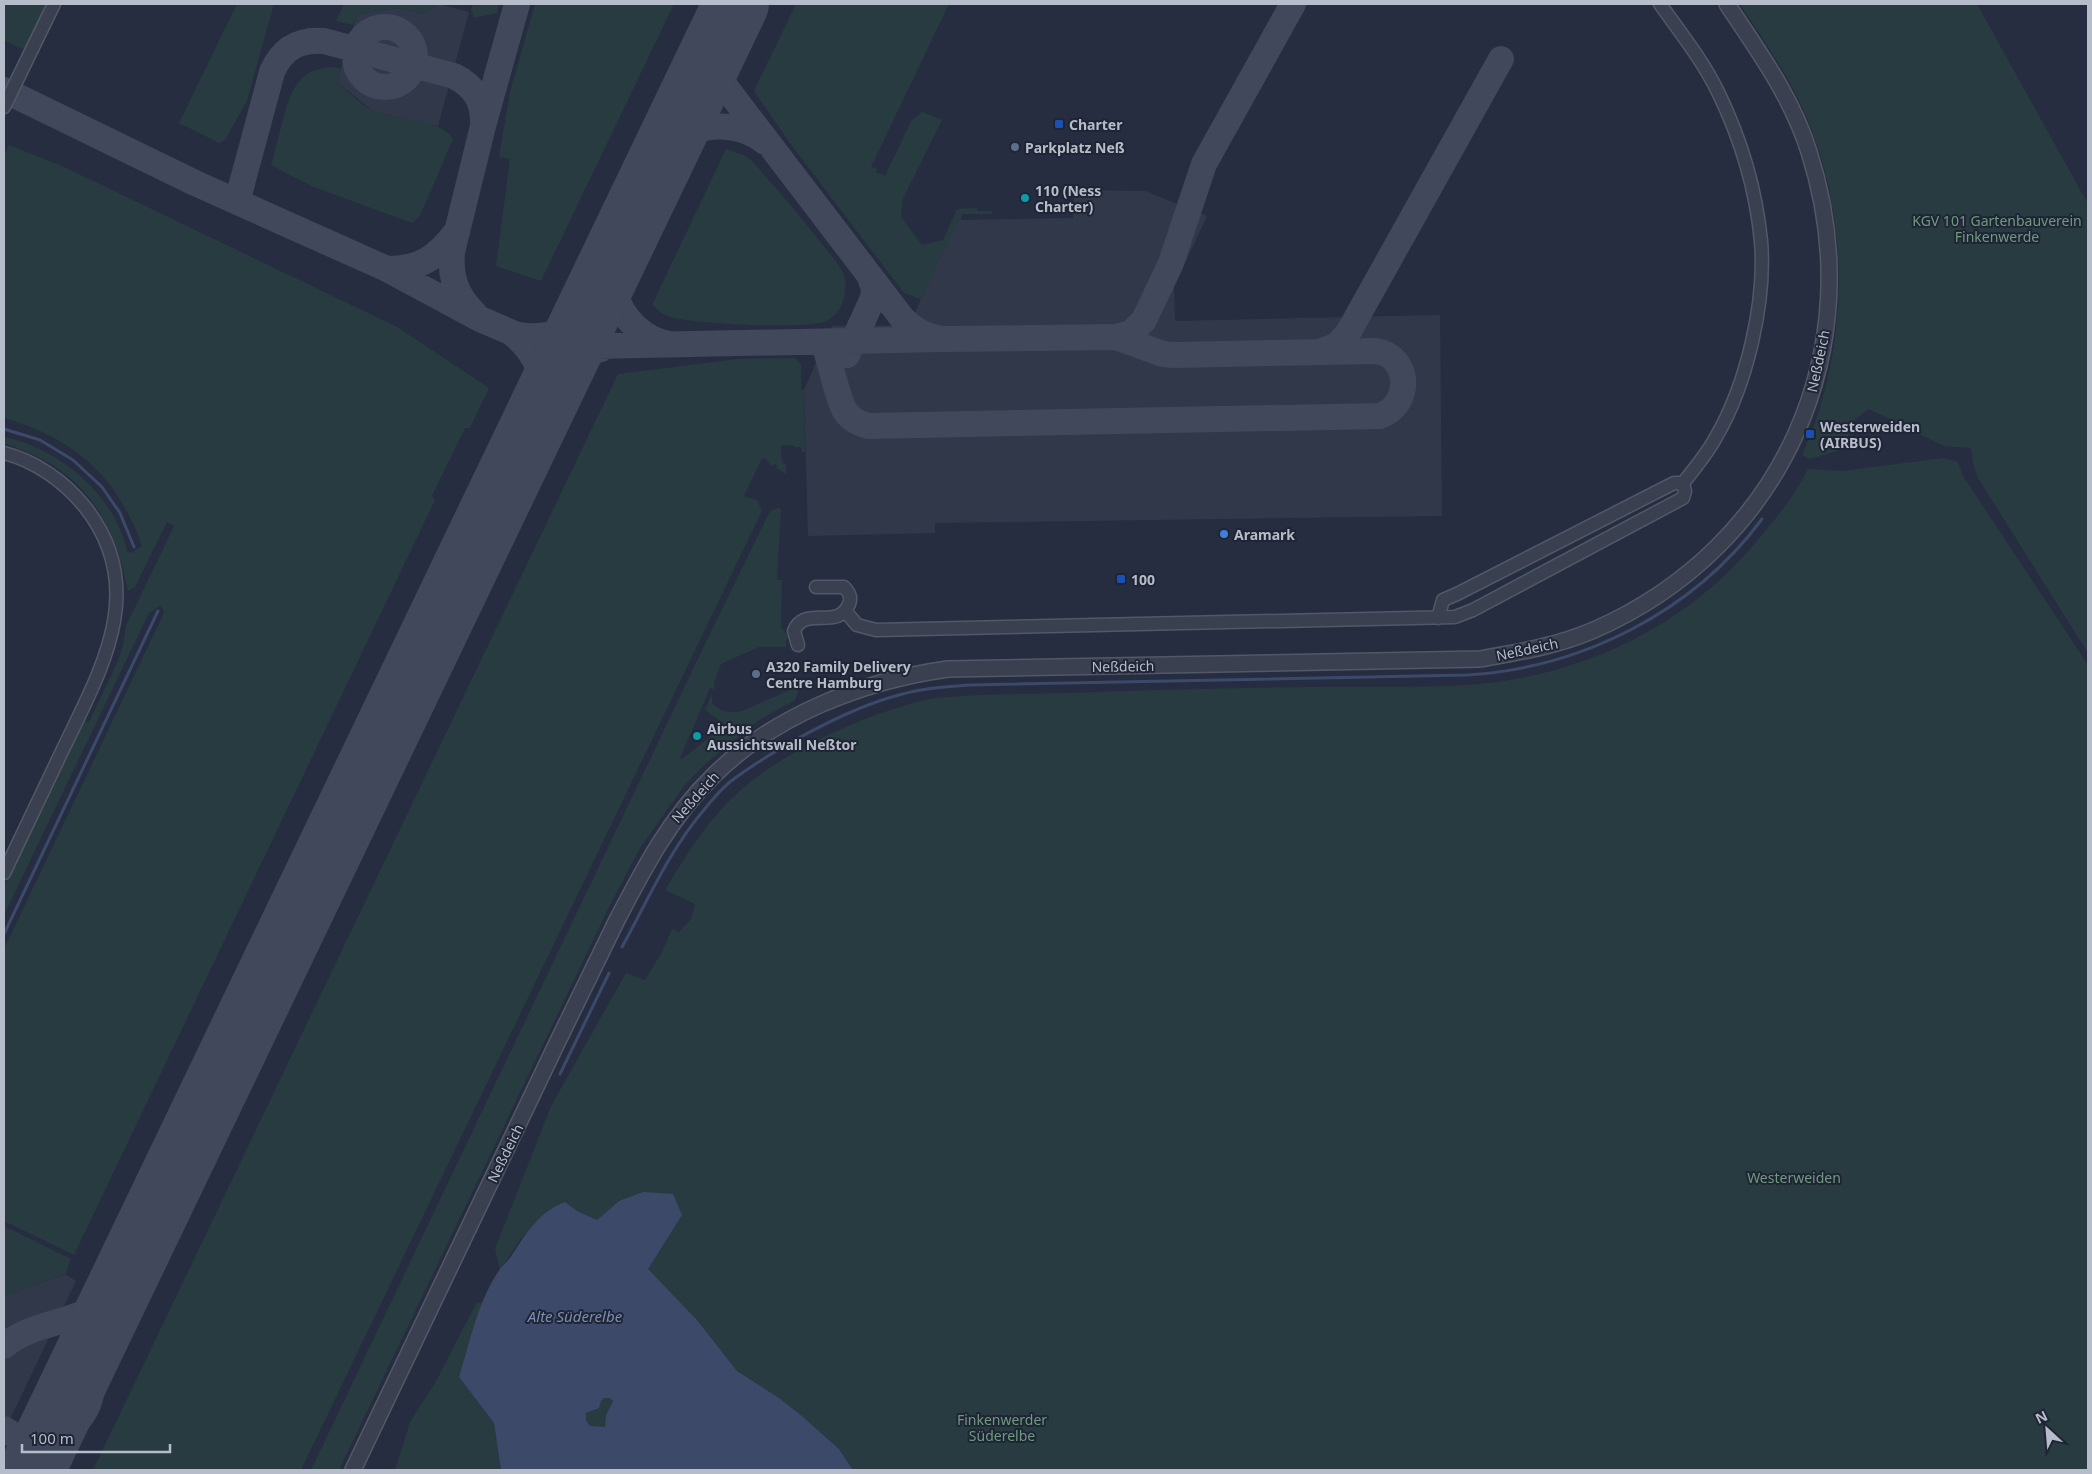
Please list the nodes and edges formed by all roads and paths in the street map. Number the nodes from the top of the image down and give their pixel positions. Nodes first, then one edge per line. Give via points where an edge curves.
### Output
1 (54, 4) edge
2 (1660, 4) edge
3 (1728, 4) edge
4 (4, 107) edge
5 (4, 453) edge
6 (1683, 483) junction
7 (816, 587) dead end
8 (844, 611) junction
9 (1438, 618) junction
10 (798, 645) dead end
11 (4, 873) edge
12 (353, 1470) edge

1 - 4 street
2 - 6 street via 1717,91 1732,125 1746,165 1760,241 1757,311 1736,395 1717,436
3 - 12 street, Neßdeich via 1786,96 1809,149 1828,236 1830,298 1819,364 1799,429 1763,492 1728,536 1686,576 1628,614 1592,631 1538,648 1480,659 948,669 883,681 850,692 792,719 752,744 696,793 673,820 646,862
5 - 11 street via 48,473 82,504 104,538 117,593 112,636 98,675
6 - 9 street via 1674,483 1444,600
6 - 9 street via 1683,498 1473,610 1455,617
7 - 8 street via 847,589 850,602
8 - 9 street via 858,625 876,630
8 - 10 street via 834,617 809,618 800,622 794,631

